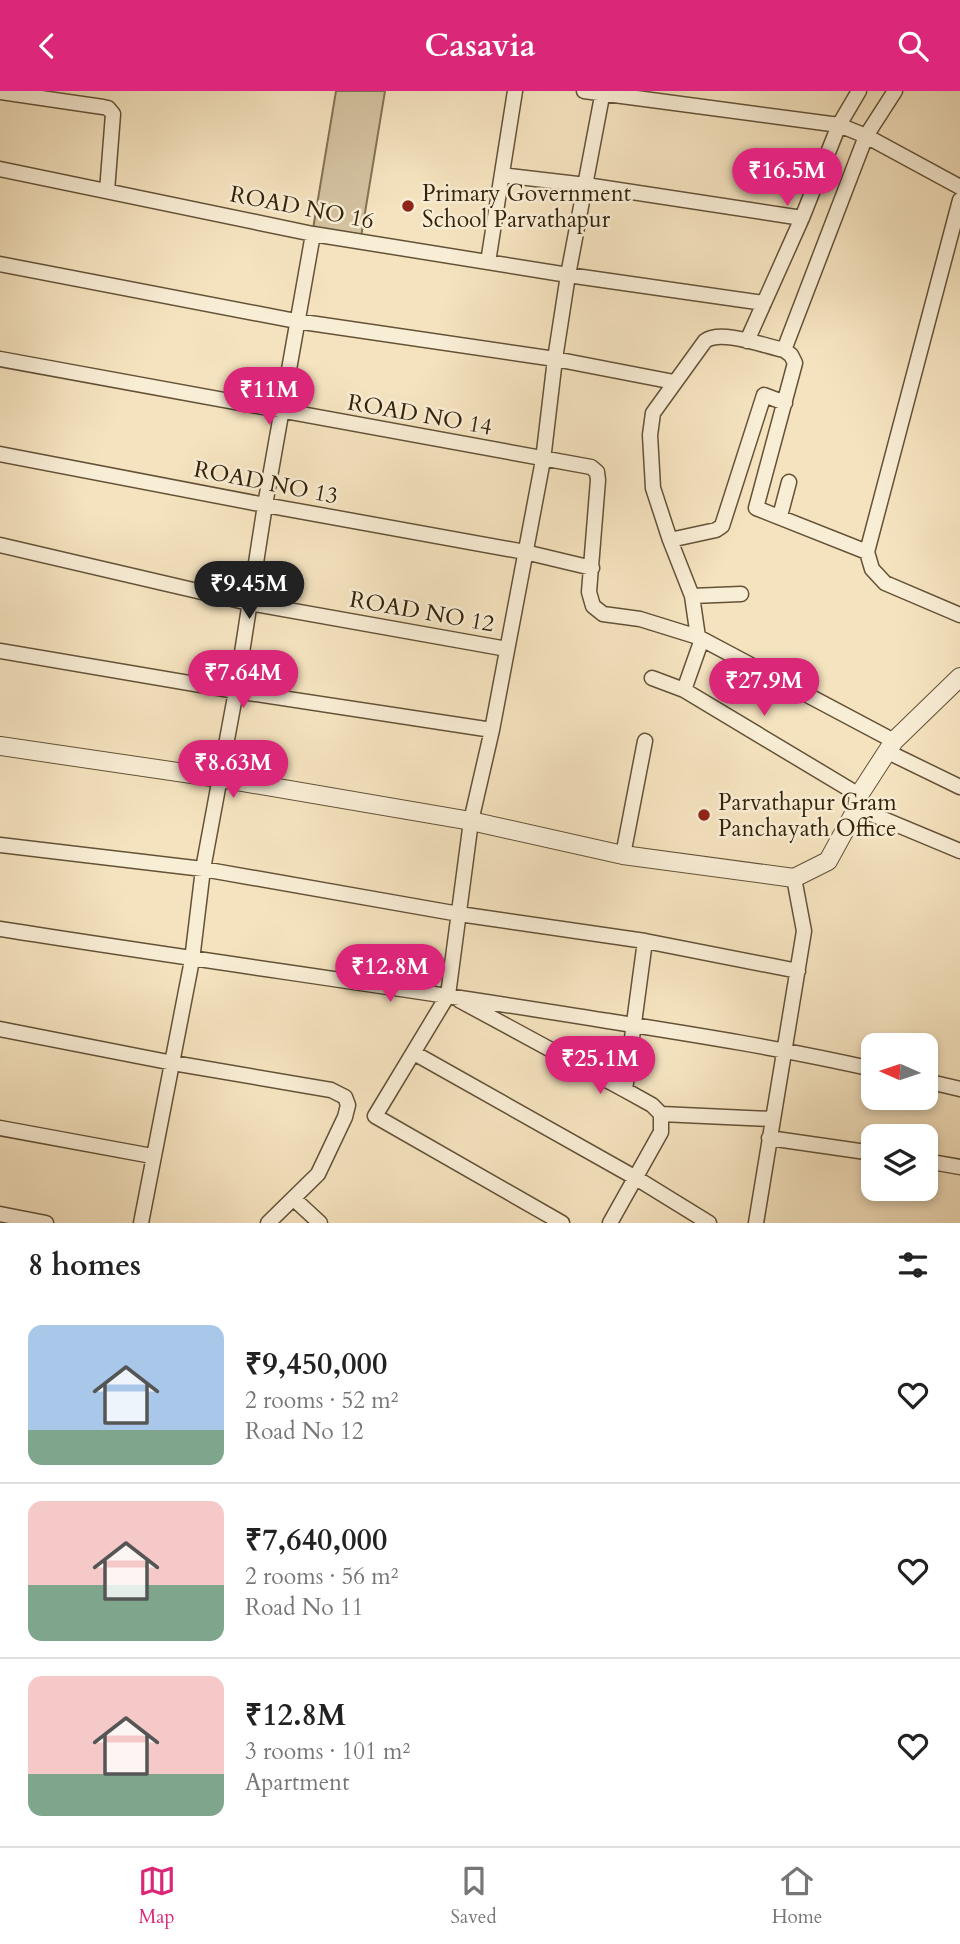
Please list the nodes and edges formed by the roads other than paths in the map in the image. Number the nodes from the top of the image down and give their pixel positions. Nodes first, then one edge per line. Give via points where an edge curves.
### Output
1 (515, 91) edge
2 (584, 91) edge
3 (859, 91) edge
4 (895, 91) edge
5 (0, 92) edge
6 (602, 93) edge
7 (839, 125) junction
8 (866, 136) junction
9 (0, 169) edge
10 (502, 175) junction
11 (586, 185) junction
12 (960, 187) edge
13 (107, 191) junction
14 (960, 200) edge
15 (802, 218) junction
16 (313, 234) junction
17 (488, 262) junction
18 (0, 264) edge
19 (568, 275) junction
20 (764, 303) junction
21 (296, 321) junction
22 (747, 341) junction
23 (784, 350) junction
24 (0, 359) edge
25 (555, 359) junction
26 (674, 381) junction
27 (785, 403) junction
28 (282, 411) junction
29 (0, 453) edge
30 (543, 460) junction
31 (789, 482) dead end
32 (265, 505) junction
33 (780, 516) junction
34 (670, 540) junction
35 (0, 545) edge
36 (524, 552) junction
37 (867, 552) junction
38 (592, 568) junction
39 (741, 594) dead end
40 (692, 596) junction
41 (249, 603) junction
42 (960, 615) edge
43 (700, 638) junction
44 (507, 649) junction
45 (0, 651) edge
46 (960, 677) edge
47 (652, 678) dead end
48 (684, 690) junction
49 (236, 691) junction
50 (492, 730) junction
51 (645, 741) dead end
52 (0, 746) edge
53 (891, 747) junction
54 (219, 778) junction
55 (960, 786) edge
56 (858, 801) junction
57 (471, 821) junction
58 (0, 845) edge
59 (960, 851) edge
60 (623, 855) junction
61 (203, 869) junction
62 (794, 878) junction
63 (459, 914) junction
64 (0, 929) edge
65 (645, 941) junction
66 (192, 960) junction
67 (797, 971) junction
68 (448, 995) junction
69 (633, 1025) junction
70 (0, 1029) edge
71 (784, 1049) junction
72 (414, 1053) junction
73 (173, 1063) junction
74 (861, 1066) edge
75 (938, 1084) edge
76 (960, 1089) edge
77 (625, 1090) junction
78 (661, 1114) junction
79 (772, 1119) junction
80 (0, 1128) edge
81 (769, 1138) junction
82 (861, 1151) edge
83 (152, 1156) junction
84 (938, 1163) edge
85 (960, 1167) edge
86 (636, 1178) junction
87 (294, 1199) junction
88 (0, 1214) edge
89 (46, 1223) edge
90 (141, 1223) edge
91 (268, 1223) edge
92 (320, 1223) edge
93 (562, 1223) edge
94 (610, 1223) edge
95 (709, 1223) edge
96 (756, 1223) edge

1 - 10 street
2 - 6 street
3 - 7 street
4 - 8 street
5 - 13 street via 108,108 113,114
6 - 7 street
6 - 11 street
7 - 8 street
7 - 15 street
8 - 12 street
8 - 23 street
9 - 13 street, ROAD NO 16
10 - 11 street
10 - 17 street
11 - 15 street
11 - 19 street
13 - 16 street, ROAD NO 16
14 - 37 street
15 - 20 street
16 - 17 street, ROAD NO 16
16 - 21 street
17 - 19 street, ROAD NO 16
18 - 21 street
19 - 20 street, ROAD NO 16
19 - 25 street
20 - 22 street
21 - 25 street
21 - 28 street
22 - 23 street
22 - 26 street via 711,336
23 - 27 street via 794,363
24 - 28 street, ROAD NO 14
25 - 26 street
25 - 30 street
26 - 34 street via 653,414 650,435 653,488
27 - 33 street via 756,508
27 - 34 street via 764,395 722,526
28 - 30 street, ROAD NO 14
28 - 32 street
29 - 32 street, ROAD NO 13
30 - 36 street
30 - 38 street, ROAD NO 14 via 591,467 597,472
31 - 33 street
32 - 36 street, ROAD NO 13
32 - 41 street
33 - 37 street
34 - 40 street
35 - 41 street, ROAD NO 12
36 - 38 street, ROAD NO 13
36 - 44 street
37 - 42 street via 872,569 885,583
38 - 43 street via 589,592 593,605 603,614 640,619
39 - 40 street
40 - 43 street
41 - 44 street, ROAD NO 12
41 - 49 street
43 - 48 street
43 - 53 street
44 - 50 street
45 - 49 street
46 - 53 street
47 - 48 street
48 - 56 street
49 - 50 street
49 - 54 street
50 - 57 street
51 - 60 street
52 - 54 street
53 - 55 street
53 - 56 street
54 - 57 street
54 - 61 street
56 - 59 street
56 - 62 street via 828,861
57 - 60 street
57 - 63 street
58 - 61 street
60 - 62 street
61 - 63 street
61 - 66 street
62 - 67 street via 804,931
63 - 65 street
63 - 68 street
64 - 66 street
65 - 67 street
65 - 69 street
66 - 68 street
66 - 73 street
67 - 71 street
68 - 69 street
68 - 72 street
68 - 77 street
69 - 71 street
69 - 77 street
70 - 73 street
71 - 74 street
71 - 79 street
72 - 86 street
72 - 93 street via 375,1116
73 - 83 street
73 - 87 street via 331,1090 345,1097 345,1117 318,1174
75 - 76 street
77 - 78 street
78 - 79 street
78 - 86 street via 661,1132
79 - 81 street
80 - 83 street
81 - 82 street
81 - 96 street
83 - 90 street
84 - 85 street
86 - 94 street
86 - 95 street
87 - 91 street
87 - 92 street
88 - 89 street

